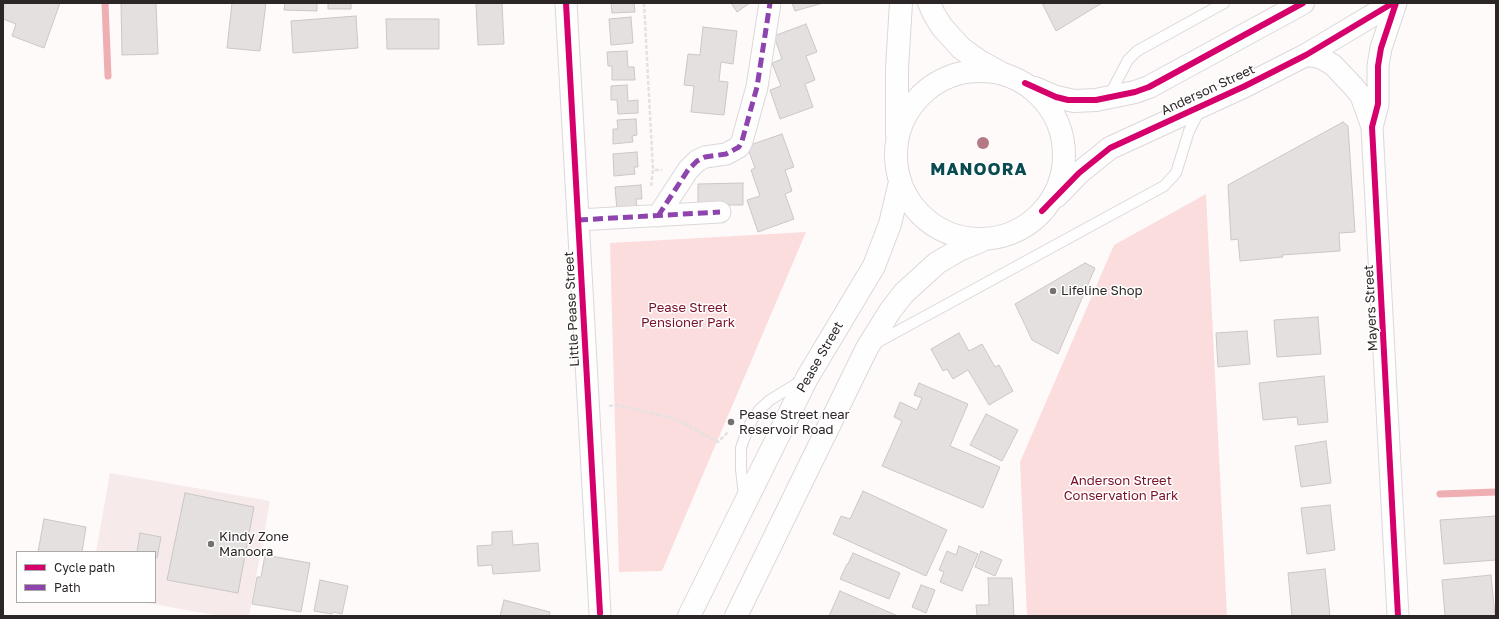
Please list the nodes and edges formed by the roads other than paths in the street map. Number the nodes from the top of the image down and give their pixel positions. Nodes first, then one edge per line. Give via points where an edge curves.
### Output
1 (566, 3) edge
2 (770, 3) edge
3 (902, 3) edge
4 (929, 3) edge
5 (1224, 3) edge
6 (1303, 3) edge
7 (1395, 3) edge
8 (1306, 55) junction
9 (1001, 73) junction
10 (1025, 83) junction
11 (1108, 98) junction
12 (1203, 105) junction
13 (1372, 127) junction
14 (897, 134) junction
15 (900, 182) junction
16 (1042, 211) junction
17 (720, 212) dead end
18 (658, 216) junction
19 (578, 220) junction
20 (988, 238) junction
21 (867, 348) junction
22 (807, 378) junction
23 (745, 504) junction
24 (600, 613) dead end
25 (689, 616) edge
26 (736, 616) edge
27 (1398, 616) edge

1 - 19 street, Little Pease Street
2 - 18 street via 757,87 739,147 726,154 705,157 691,166
3 - 14 main road via 897,68
4 - 9 main road via 942,27 961,48
5 - 11 lane via 1137,51 1128,60
6 - 11 main road via 1149,87
7 - 8 main road, Anderson Street
7 - 13 street, Mayers Street via 1381,48 1378,66 1378,104
8 - 12 main road, Anderson Street
8 - 13 street, Mayers Street via 1321,58 1333,65 1353,86 1361,96
9 - 10 main road
9 - 14 main road via 975,70 961,72 937,82 916,99
10 - 11 main road via 1068,100
10 - 16 main road via 1041,96 1054,113 1064,143 1064,164 1059,184
12 - 16 main road, Anderson Street via 1110,148 1079,173
12 - 21 lane via 1189,131 1176,173 1164,186
13 - 27 street, Mayers Street
14 - 15 main road via 896,163
15 - 20 main road via 910,202 934,226 966,238
15 - 22 main road, Pease Street via 890,224 874,266
16 - 20 main road via 1018,230
17 - 18 street
18 - 19 street
19 - 24 street, Little Pease Street
20 - 21 main road via 949,256 927,271 893,306
21 - 26 main road
22 - 23 main road, Pease Street
22 - 23 lane via 770,400 751,422 741,454
23 - 25 main road, Pease Street

